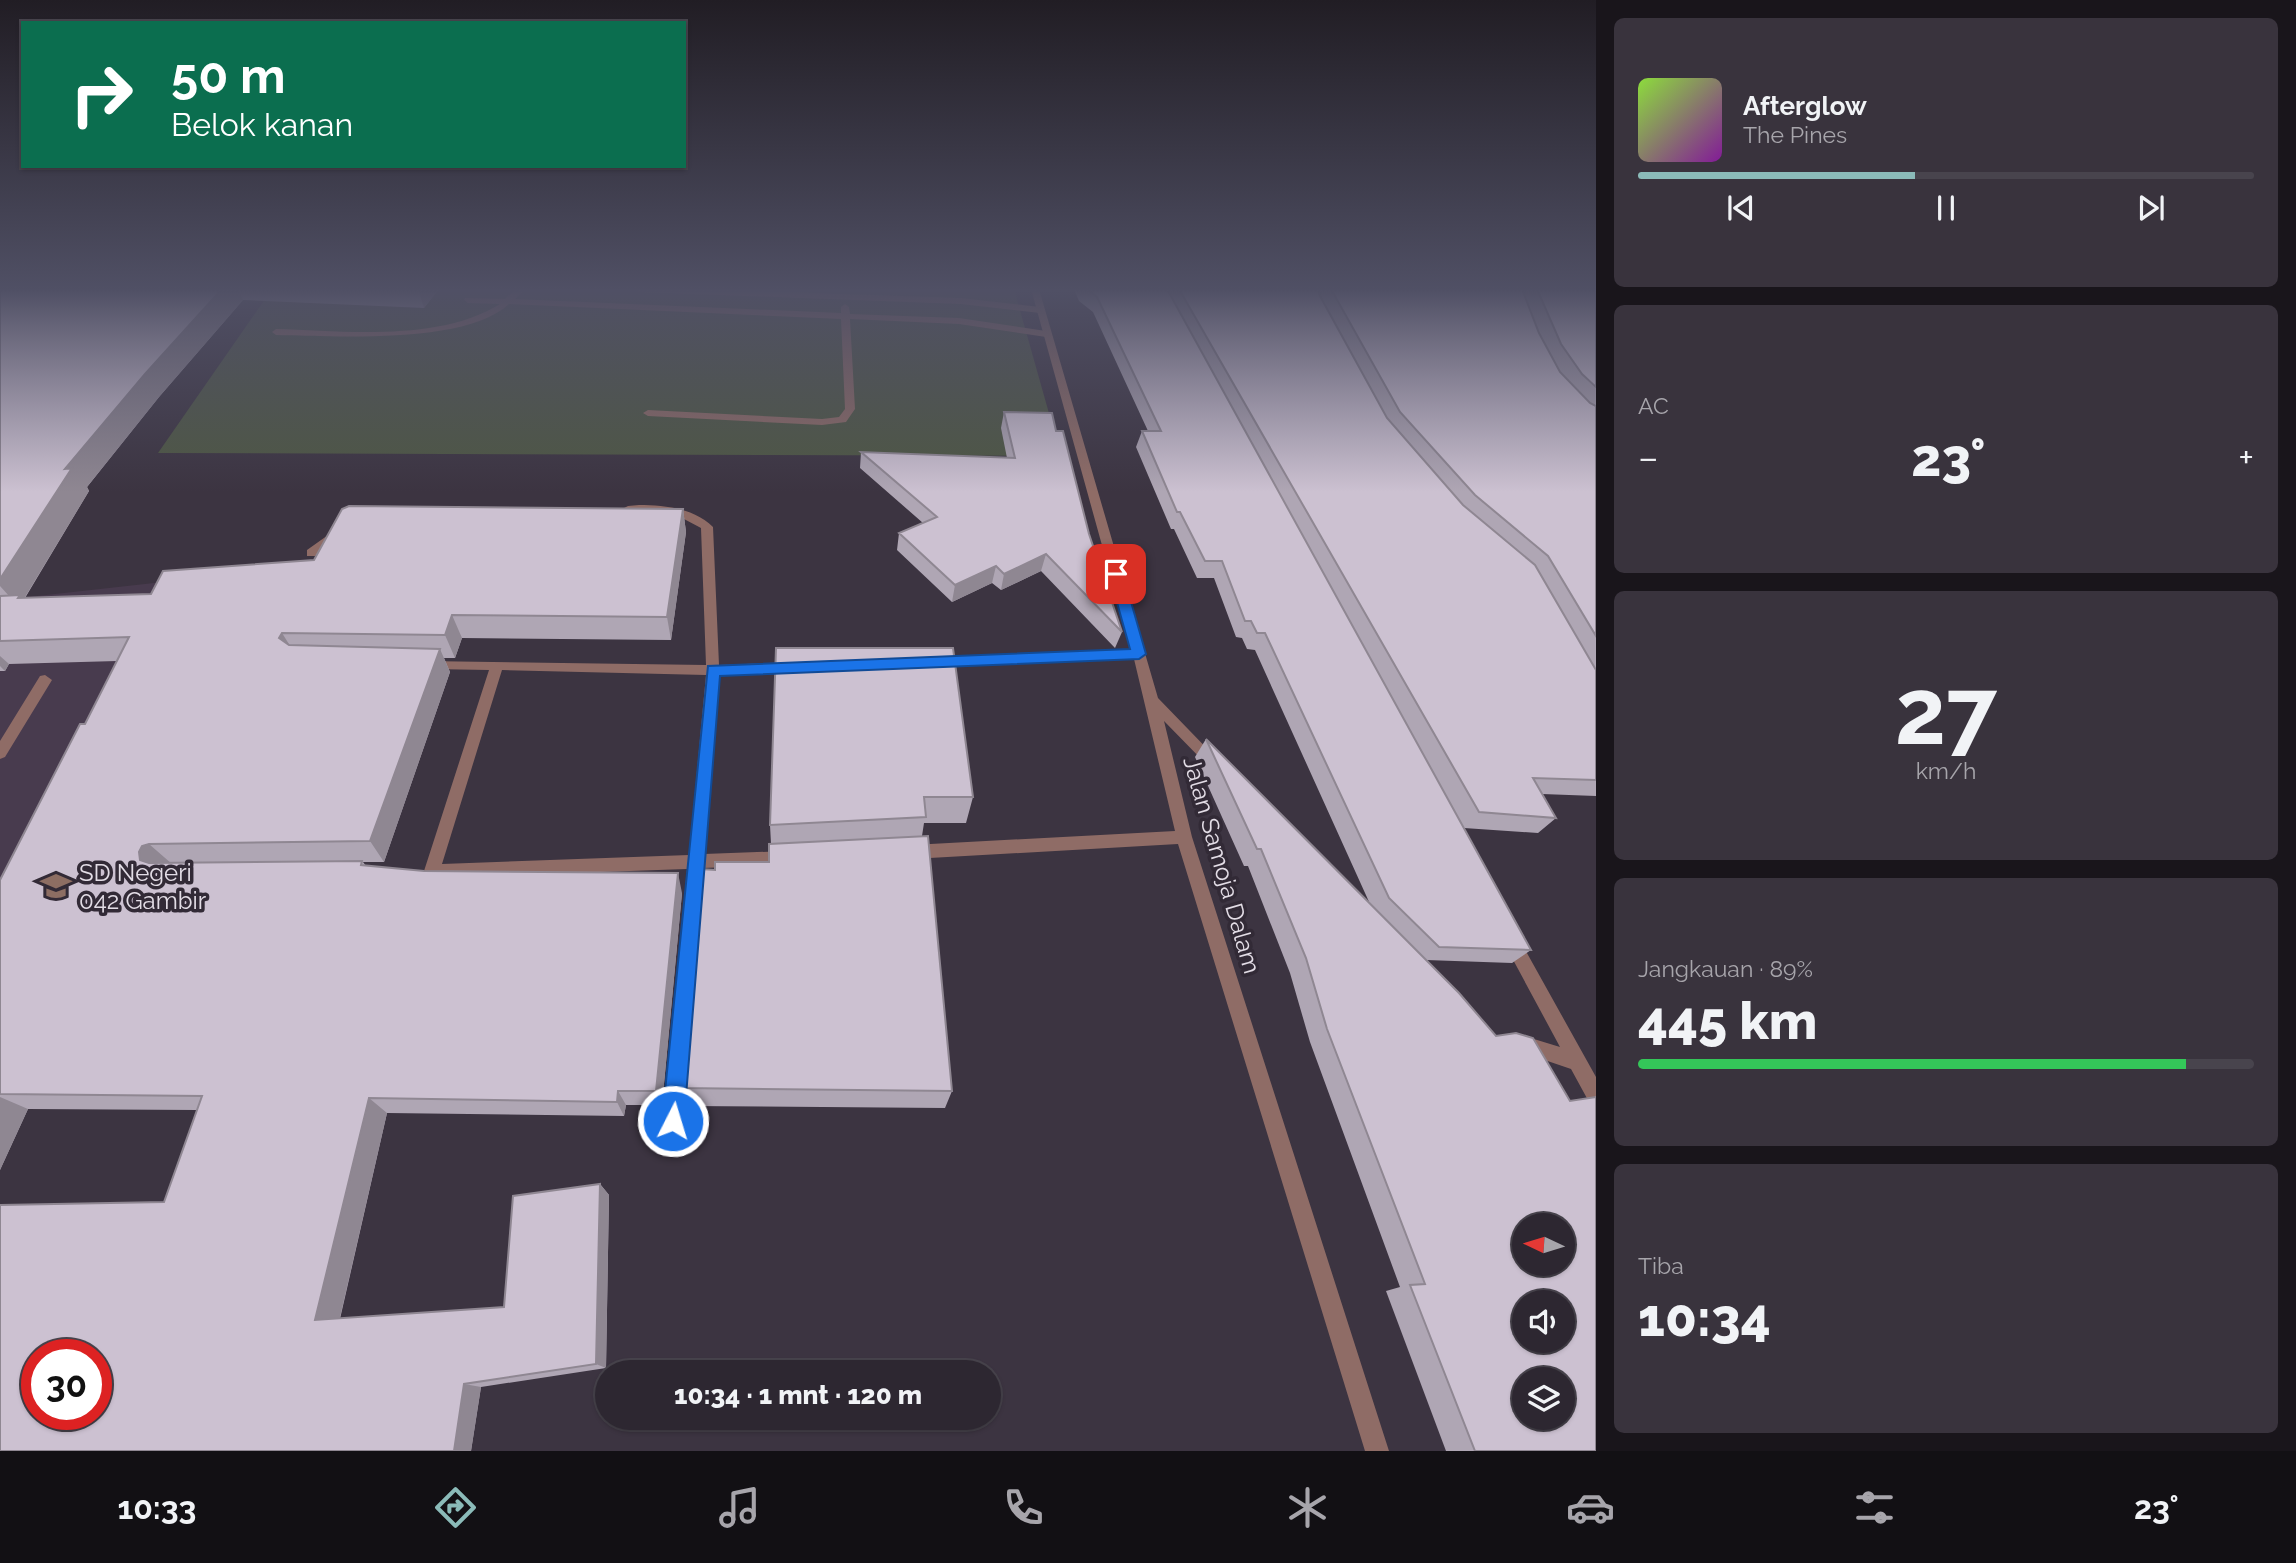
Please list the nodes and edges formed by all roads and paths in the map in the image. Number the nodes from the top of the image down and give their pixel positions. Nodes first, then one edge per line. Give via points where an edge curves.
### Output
1 (847, 357) edge
2 (1053, 357) edge
3 (648, 413) dead end
4 (622, 509) edge
5 (355, 525) edge
6 (311, 552) dead end
7 (1139, 654) junction
8 (919, 662) edge
9 (414, 663) edge
10 (497, 666) junction
11 (809, 667) edge
12 (713, 670) junction
13 (45, 680) dead end
14 (1152, 700) junction
15 (0, 752) edge
16 (1219, 769) edge
17 (1184, 837) junction
18 (891, 853) edge
19 (807, 857) edge
20 (696, 863) junction
21 (1504, 927) edge
22 (1505, 1039) edge
23 (1576, 1061) junction
24 (1596, 1095) edge
25 (673, 1121) dead end
26 (1377, 1451) edge

1 - 3 street via 850,409 842,419 822,422
2 - 7 street, Jalan Samoja Dalam
4 - 12 street via 663,508 690,514 707,527
5 - 6 street
7 - 8 street
7 - 14 street, Jalan Samoja Dalam
9 - 10 street
10 - 12 street
10 - 20 street via 426,871
11 - 12 street
12 - 20 street
13 - 15 street
14 - 16 street
14 - 17 street, Jalan Samoja Dalam
17 - 18 street
17 - 26 street, Jalan Samoja Dalam
19 - 20 street
20 - 25 street
21 - 23 street
22 - 23 street
23 - 24 street

